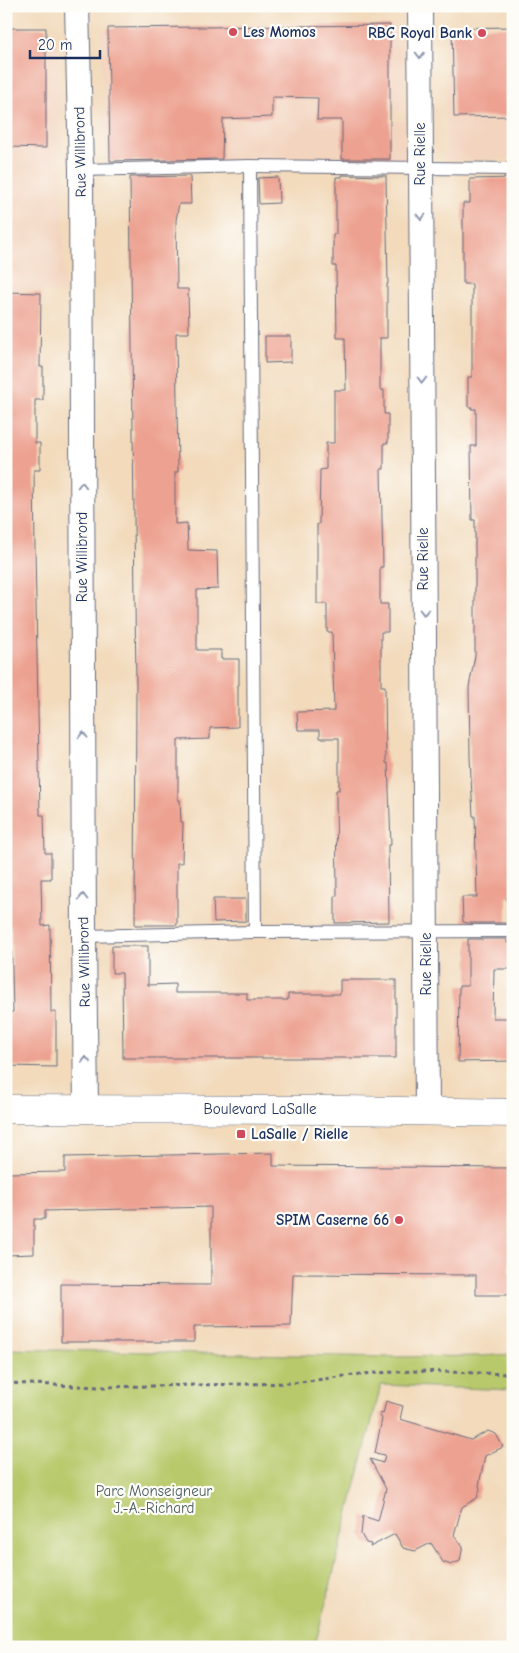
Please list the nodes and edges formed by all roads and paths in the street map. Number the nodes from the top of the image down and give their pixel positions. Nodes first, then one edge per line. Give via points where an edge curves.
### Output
1 (77, 6) edge
2 (420, 6) edge
3 (250, 166) junction
4 (420, 168) junction
5 (513, 169) edge
6 (81, 170) junction
7 (513, 931) edge
8 (255, 932) junction
9 (426, 932) junction
10 (84, 936) junction
11 (6, 1108) edge
12 (86, 1108) junction
13 (427, 1112) junction
14 (513, 1113) edge
15 (513, 1374) edge
16 (6, 1383) edge

1 - 6 street, Rue Willibrord
2 -> 4 street, Rue Rielle
3 - 4 lane
3 - 6 lane
3 - 8 lane
4 - 5 lane
4 -> 9 street, Rue Rielle
10 -> 6 street, Rue Willibrord
7 - 9 lane
8 - 9 lane
8 - 10 lane
9 - 13 street, Rue Rielle
12 -> 10 street, Rue Willibrord
11 - 12 main road, Boulevard LaSalle
12 - 13 main road, Boulevard LaSalle
13 - 14 main road, Boulevard LaSalle
15 - 16 path via 413,1371 293,1383 119,1387

